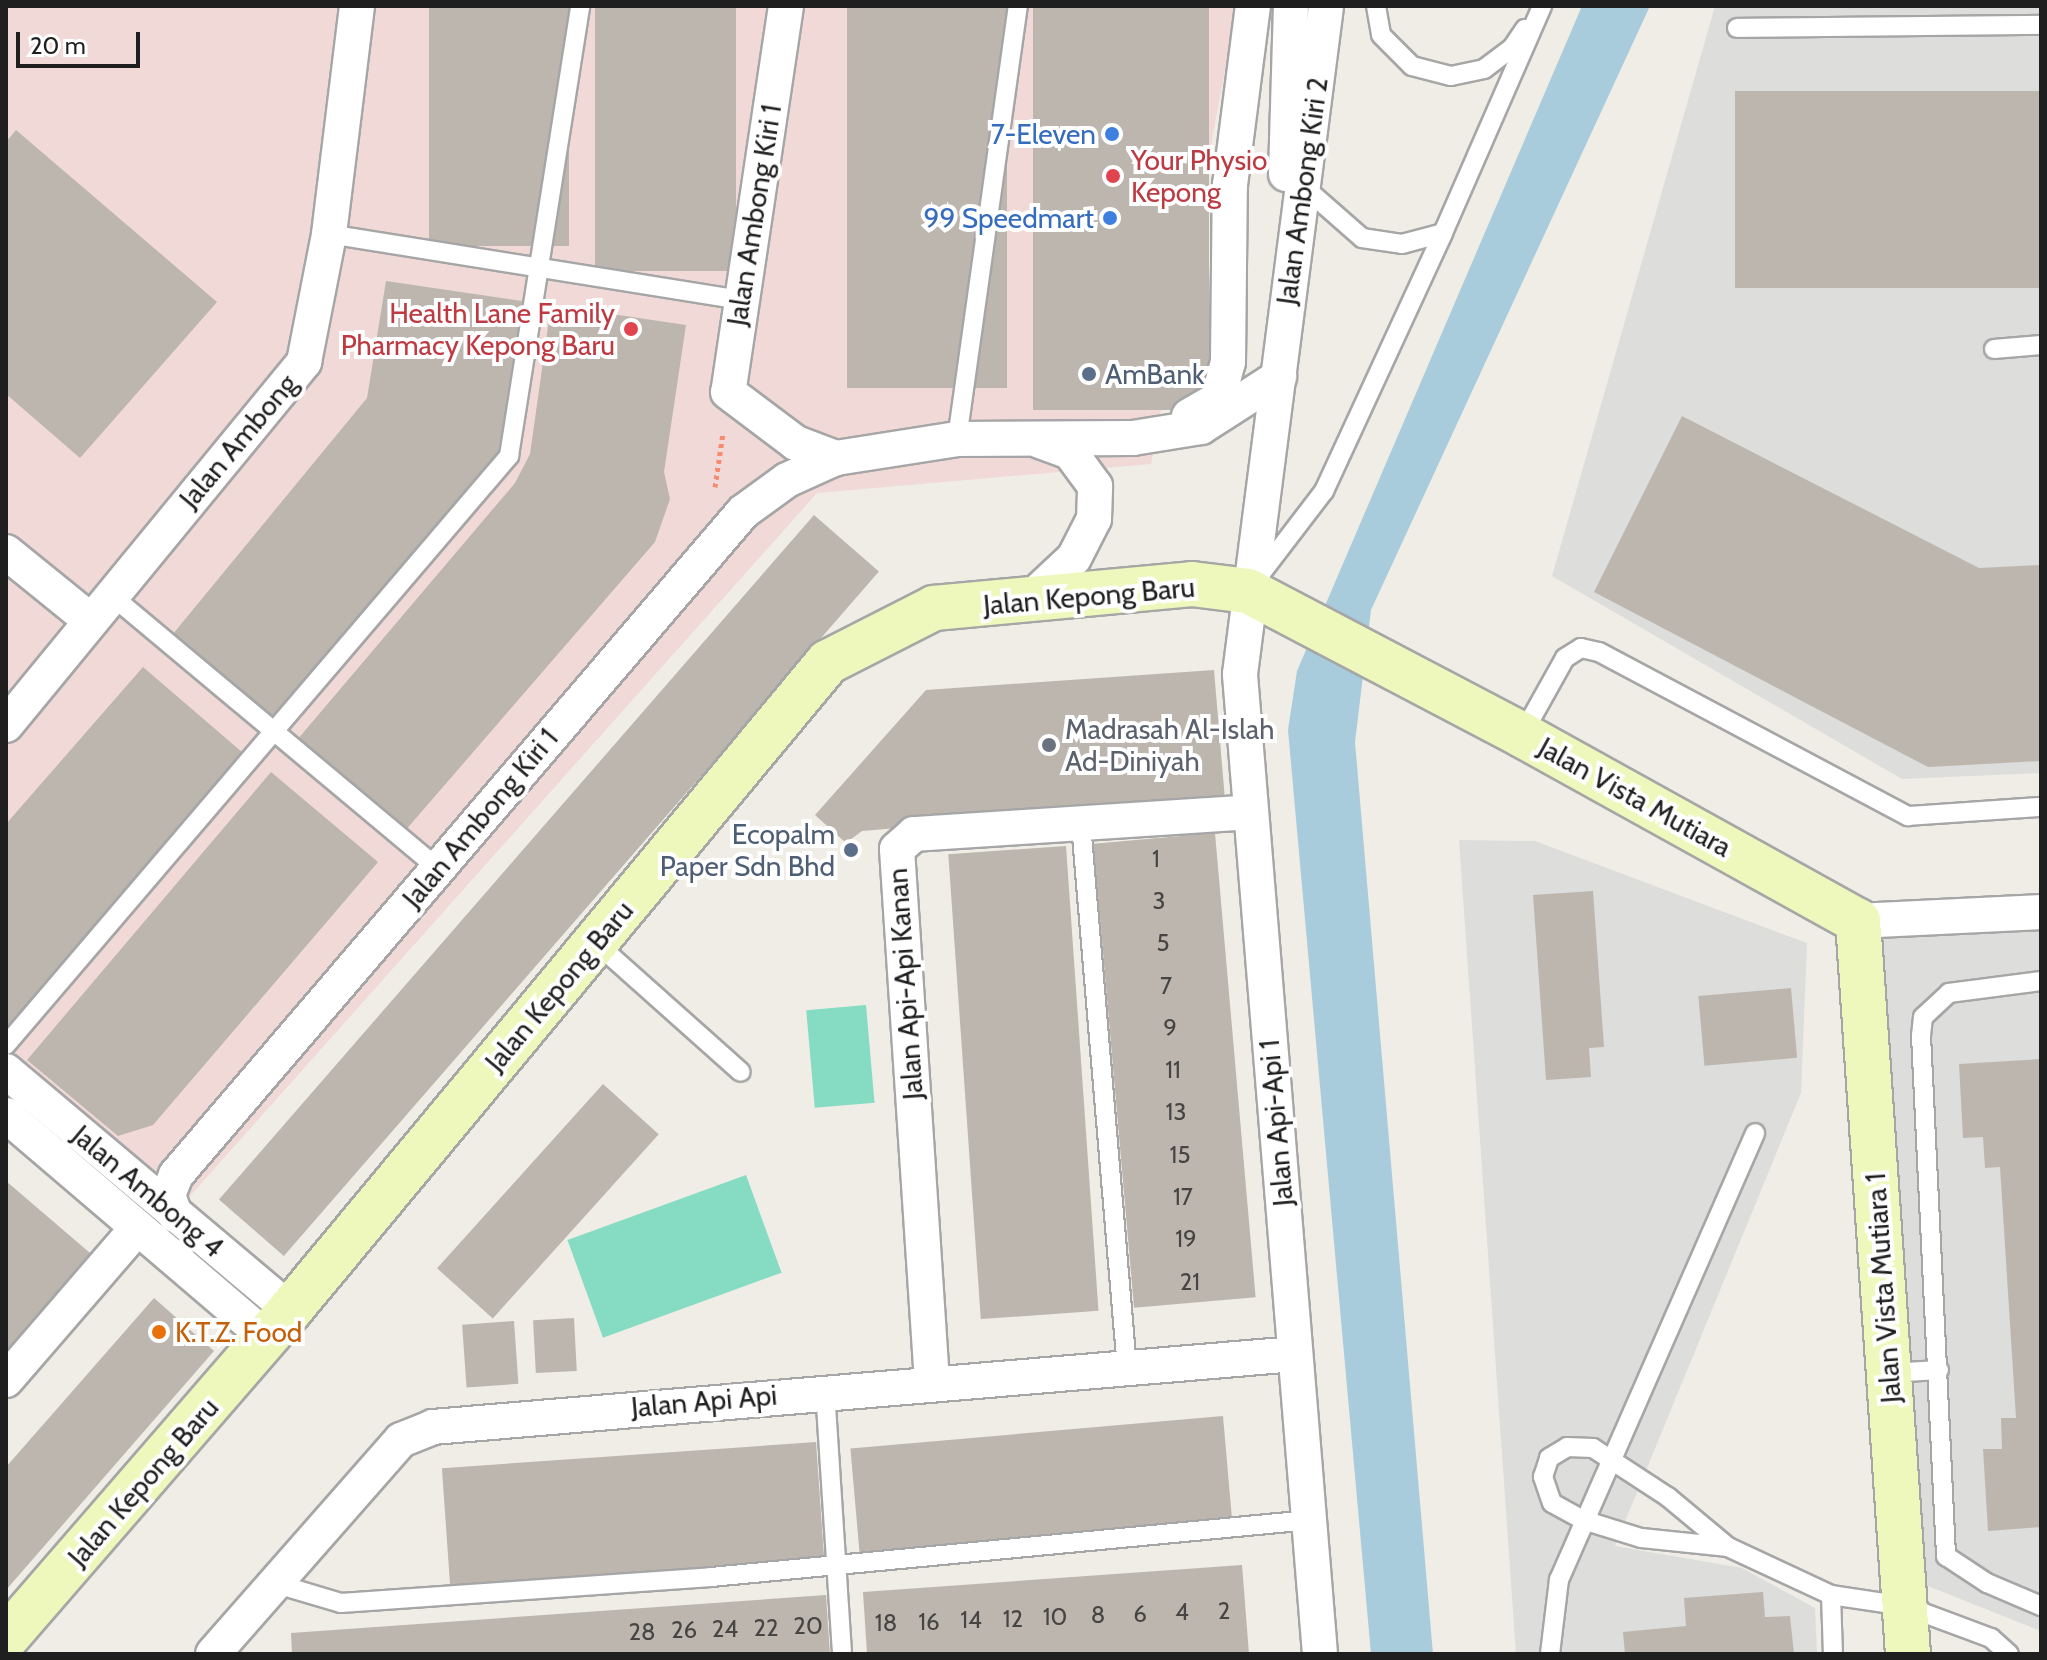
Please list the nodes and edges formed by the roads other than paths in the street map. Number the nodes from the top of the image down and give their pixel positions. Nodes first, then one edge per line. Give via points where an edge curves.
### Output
1 (357, 6) edge
2 (580, 6) edge
3 (786, 6) edge
4 (1018, 6) edge
5 (1253, 6) edge
6 (1291, 6) edge
7 (1326, 6) edge
8 (1376, 6) edge
9 (1541, 6) edge
10 (2041, 25) edge
11 (1737, 28) dead end
12 (1304, 187) junction
13 (1443, 233) junction
14 (329, 234) junction
15 (541, 268) junction
16 (741, 300) junction
17 (2041, 345) edge
18 (1994, 349) dead end
19 (1279, 377) junction
20 (1028, 437) junction
21 (1133, 438) junction
22 (957, 439) junction
23 (836, 458) junction
24 (6, 552) edge
25 (1248, 591) junction
26 (1028, 601) junction
27 (101, 608) junction
28 (6, 725) edge
29 (275, 732) junction
30 (1522, 735) junction
31 (2041, 807) edge
32 (1250, 812) junction
33 (1081, 824) junction
34 (437, 868) junction
35 (2041, 912) edge
36 (1858, 921) junction
37 (595, 942) junction
38 (2041, 981) edge
39 (6, 1045) edge
40 (6, 1071) edge
41 (741, 1072) dead end
42 (6, 1115) edge
43 (1755, 1133) dead end
44 (175, 1215) junction
45 (137, 1228) junction
46 (278, 1324) junction
47 (1295, 1354) junction
48 (1127, 1368) junction
49 (1939, 1370) junction
50 (1889, 1373) junction
51 (6, 1380) edge
52 (932, 1382) junction
53 (825, 1390) junction
54 (1610, 1458) junction
55 (1309, 1520) junction
56 (1583, 1520) junction
57 (1728, 1547) junction
58 (837, 1565) junction
59 (277, 1584) junction
60 (1831, 1595) junction
61 (1905, 1606) junction
62 (2041, 1606) edge
63 (6, 1638) edge
64 (213, 1654) edge
65 (842, 1654) edge
66 (1320, 1654) edge
67 (1550, 1654) edge
68 (1833, 1654) edge
69 (1908, 1654) edge
70 (2009, 1654) edge

1 - 14 street, Jalan Ambong
2 - 15 lane
3 - 16 street, Jalan Ambong Kiri 1
4 - 22 lane
5 - 21 street via 1230,185 1228,362 1218,399 1191,416
6 - 19 street, Jalan Ambong Kiri 2
7 - 12 street, Jalan Ambong Kiri 2
8 - 9 lane via 1381,35 1412,66 1451,76 1484,69 1512,48
9 - 13 lane
10 - 11 lane
12 - 13 lane via 1362,238 1402,244
12 - 19 street, Jalan Ambong Kiri 2
13 - 25 lane via 1324,491
14 - 15 lane
14 - 27 street, Jalan Ambong via 304,362
15 - 16 lane
15 - 29 lane via 509,456
16 - 23 street, Jalan Ambong Kiri 1 via 728,392 796,443
17 - 18 lane
19 - 21 street, Jalan Ambong Kiri 1 via 1201,427
19 - 25 street, Jalan Ambong Kiri 2
20 - 21 street, Jalan Ambong Kiri 1
20 - 22 street, Jalan Ambong Kiri 1
20 - 26 street via 1070,452 1095,486 1094,519 1074,558
22 - 23 street, Jalan Ambong Kiri 1
23 - 34 street, Jalan Ambong Kiri 1 via 787,480 743,512
24 - 27 street
25 - 26 street, Jalan Kepong Baru via 1192,584
25 - 30 street, Jalan Vista Mutiara
25 - 32 street, Jalan Api-Api 1 via 1240,674
26 - 37 street, Jalan Kepong Baru via 934,608 828,662
27 - 28 street, Jalan Ambong
27 - 29 lane
29 - 34 lane
29 - 39 lane
30 - 31 lane via 1565,658 1581,648 1599,652 1908,816
30 - 36 street, Jalan Vista Mutiara
32 - 33 street, Jalan Api-Api Kanan
32 - 47 street, Jalan Api-Api 1
33 - 48 lane
33 - 52 street, Jalan Api-Api Kanan via 914,834 897,849
34 - 44 street, Jalan Ambong Kiri 1 via 176,1175 168,1195
35 - 36 street
36 - 50 street, Jalan Vista Mutiara 1
37 - 41 lane
37 - 46 street, Jalan Kepong Baru
38 - 49 lane via 1949,993 1923,1017
40 - 44 street, Jalan Ambong 4
42 - 45 street, Jalan Ambong 4
43 - 54 lane
44 - 46 street, Jalan Ambong 4
45 - 46 street, Jalan Ambong 4
45 - 51 street
46 - 63 street, Jalan Kepong Baru
47 - 48 street, Jalan Api Api
47 - 55 street, Jalan Api-Api 1
48 - 52 street, Jalan Api Api
49 - 50 lane
49 - 62 lane via 1946,1556 1987,1583
50 - 61 street, Jalan Vista Mutiara 1
52 - 53 street, Jalan Api Api
53 - 58 lane
53 - 59 street, Jalan Api Api via 433,1427 401,1440
54 - 56 lane
54 - 56 lane via 1593,1448 1567,1447 1549,1458 1543,1477 1552,1503
54 - 57 lane
55 - 58 lane
55 - 66 street, Jalan Api-Api 1
56 - 57 lane via 1641,1538
56 - 67 lane via 1559,1580
57 - 60 lane
58 - 59 lane via 341,1603
58 - 65 lane
59 - 64 street, Jalan Api Api
60 - 61 lane
60 - 68 lane
61 - 69 street, Jalan Vista Mutiara 1
61 - 70 lane via 1991,1638

